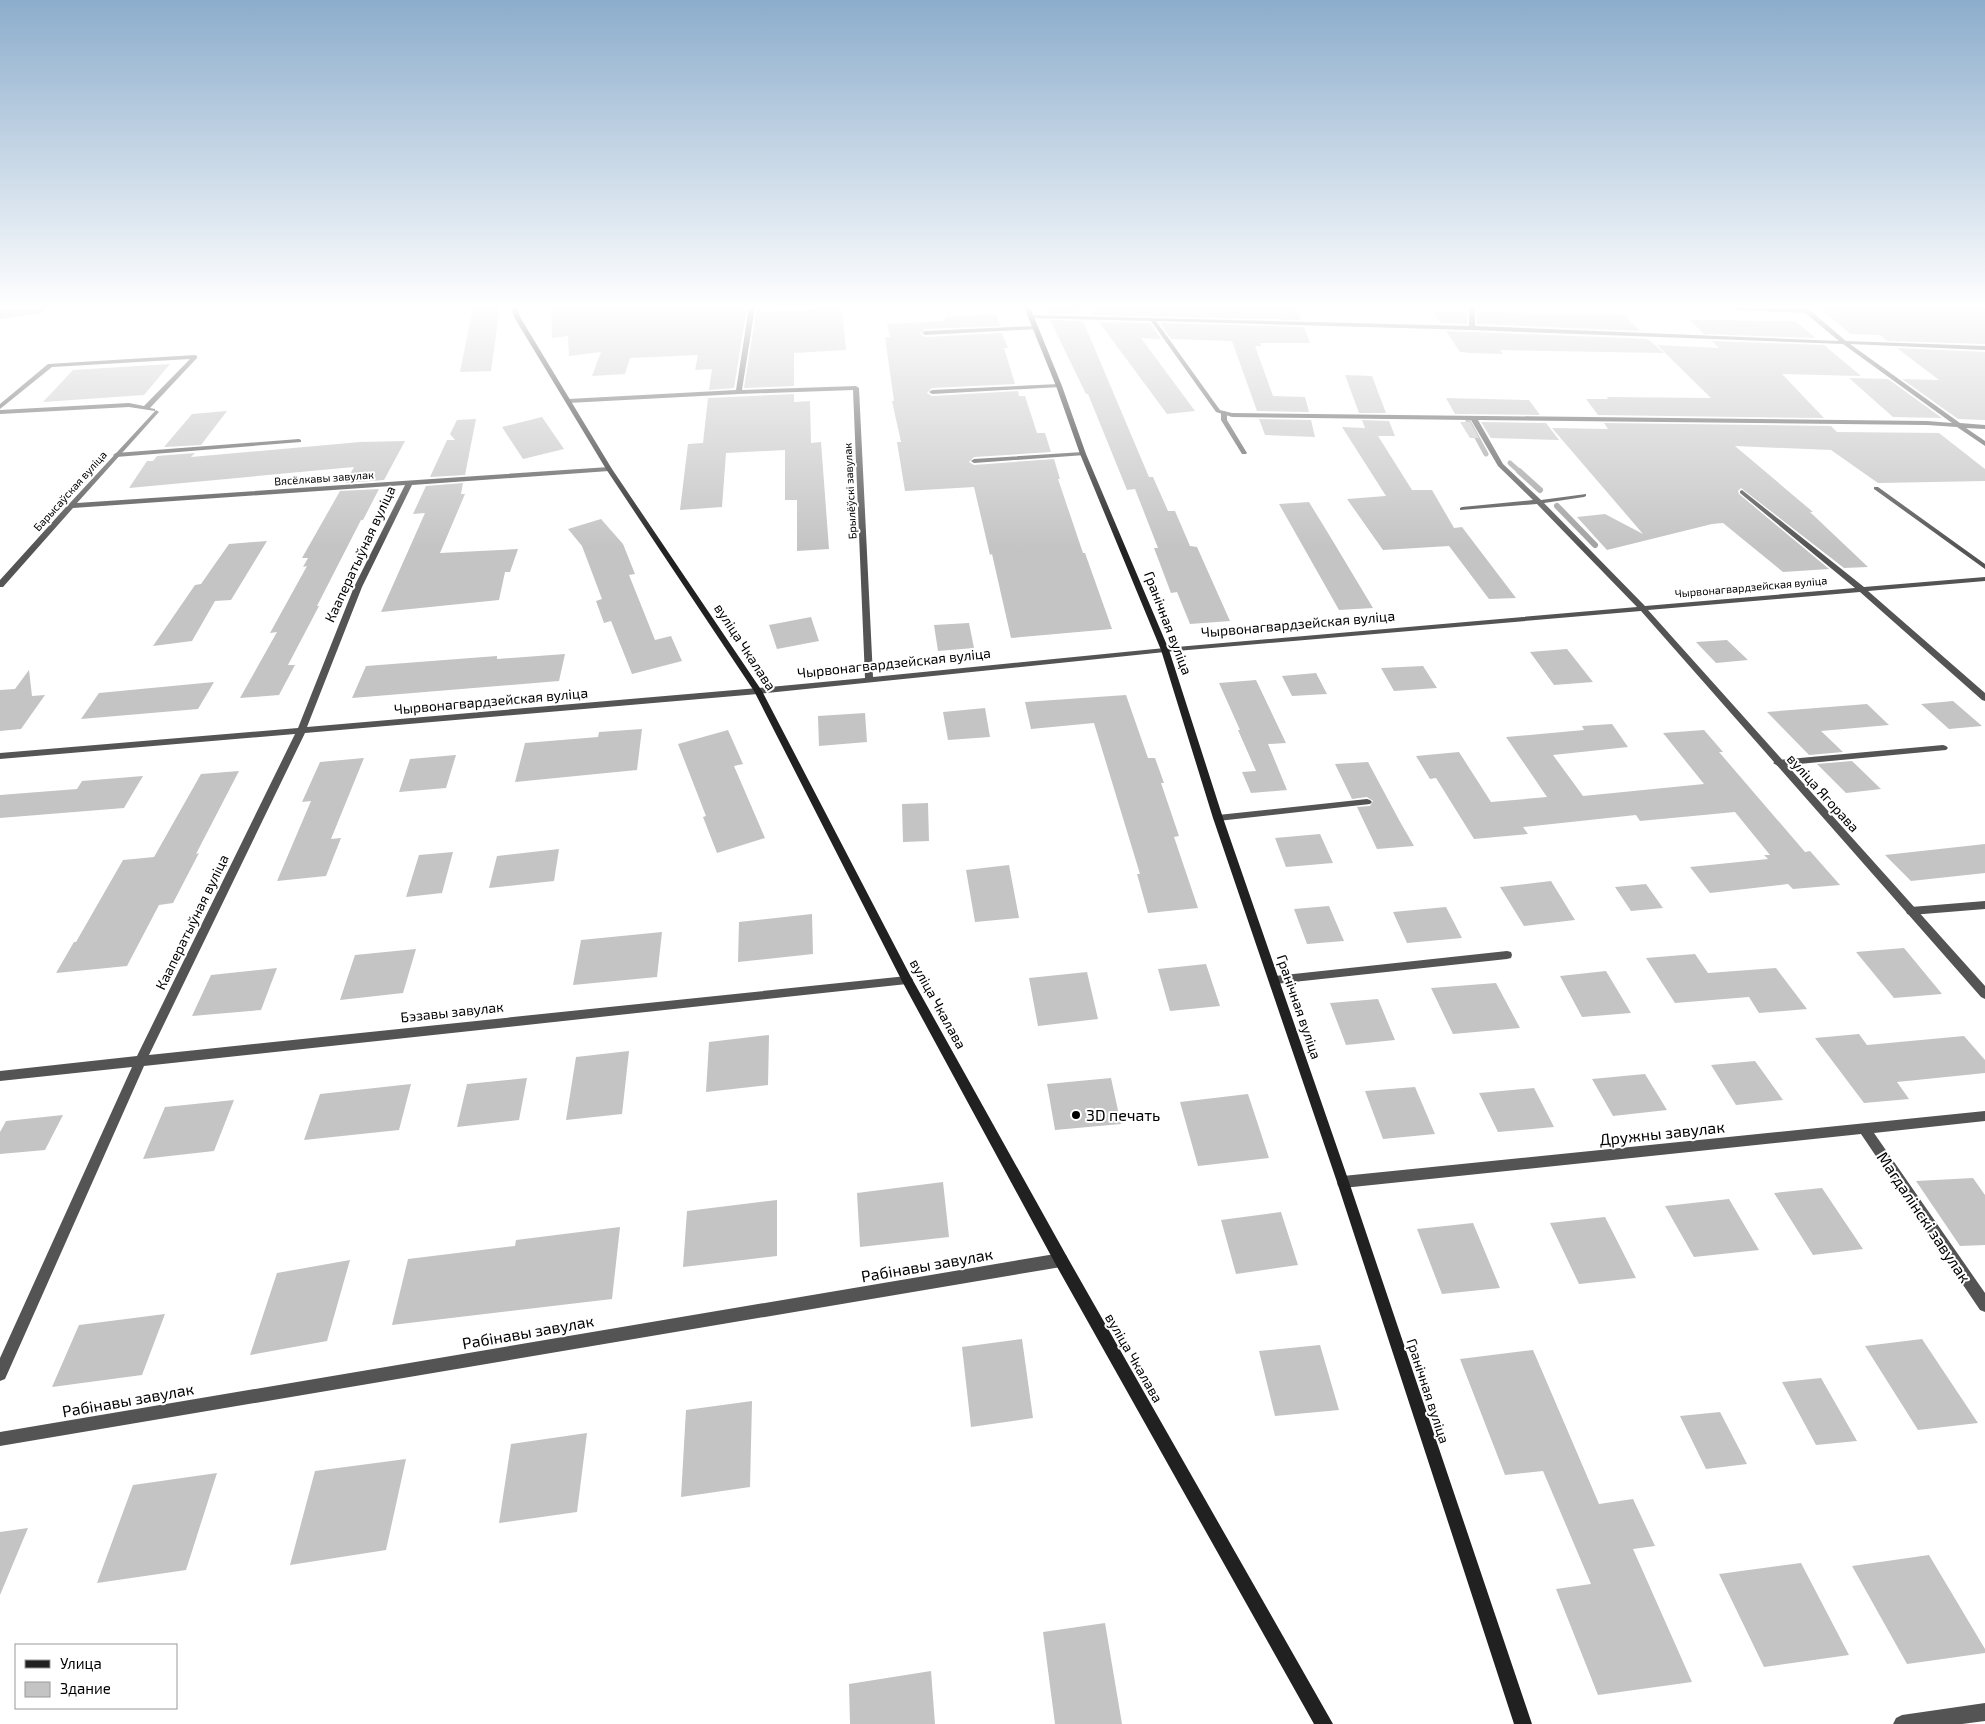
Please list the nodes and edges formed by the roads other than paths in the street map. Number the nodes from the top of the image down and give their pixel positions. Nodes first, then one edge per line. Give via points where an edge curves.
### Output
1 (23, 387) edge
2 (166, 387) edge
3 (560, 387) edge
4 (740, 387) edge
5 (1028, 387) edge
6 (1060, 387) edge
7 (1201, 387) edge
8 (1906, 387) edge
9 (739, 392) junction
10 (932, 392) dead end
11 (568, 401) junction
12 (0, 407) edge
13 (146, 408) junction
14 (0, 412) edge
15 (1224, 413) junction
16 (1473, 417) junction
17 (1957, 425) junction
18 (1985, 427) edge
19 (299, 441) dead end
20 (1985, 444) edge
21 (1244, 453) dead end
22 (1083, 454) junction
23 (116, 455) junction
24 (974, 460) dead end
25 (610, 469) junction
26 (410, 482) junction
27 (1876, 488) dead end
28 (1742, 492) dead end
29 (1584, 495) dead end
30 (1538, 502) junction
31 (69, 506) junction
32 (1462, 509) dead end
33 (1985, 568) edge
34 (1985, 579) edge
35 (0, 585) edge
36 (1861, 589) junction
37 (1642, 608) junction
38 (1165, 650) junction
39 (869, 680) junction
40 (758, 691) junction
41 (1985, 698) edge
42 (301, 731) junction
43 (1943, 748) dead end
44 (0, 756) edge
45 (1778, 763) junction
46 (1367, 802) dead end
47 (1218, 818) junction
48 (1985, 905) edge
49 (1911, 911) junction
50 (1507, 955) dead end
51 (907, 980) junction
52 (1274, 980) junction
53 (1985, 994) edge
54 (142, 1060) junction
55 (0, 1076) edge
56 (1985, 1116) edge
57 (1864, 1128) junction
58 (1343, 1182) junction
59 (1061, 1260) junction
60 (1985, 1305) edge
61 (0, 1374) edge
62 (0, 1439) edge
63 (1985, 1712) edge
64 (1324, 1724) edge
65 (1523, 1724) edge
66 (1902, 1724) edge

1 - 12 street
2 - 13 street
3 - 11 main road, вуліца Чкалава
4 - 9 street
5 - 10 street
6 - 22 main road, Гранічная вуліца
7 - 15 street via 1218,411
8 - 17 street
9 - 11 street, Брылёўскі завулак
9 - 39 street, Брылёўскі завулак via 856,388
11 - 25 main road, вуліца Чкалава
13 - 14 street via 129,405
13 - 23 street, Барысаўская вуліца via 156,412
15 - 16 street
15 - 21 street via 1224,420
16 - 17 street
16 - 30 street via 1500,465
17 - 18 street
17 - 20 street
19 - 23 street
22 - 24 street
22 - 38 main road, Гранічная вуліца
23 - 31 street, Барысаўская вуліца
25 - 26 street, Вясёлкавы завулак
25 - 40 main road, вуліца Чкалава
26 - 31 street, Вясёлкавы завулак
26 - 42 street, Кааператыўная вуліца via 358,587
27 - 33 street
28 - 36 street, Чырвонагвардзейская вуліца
29 - 30 street
30 - 32 street
30 - 37 street
31 - 35 street, Барысаўская вуліца
34 - 36 street, Чырвонагвардзейская вуліца
36 - 37 street, Чырвонагвардзейская вуліца
36 - 41 street, Чырвонагвардзейская вуліца
37 - 38 street, Чырвонагвардзейская вуліца
37 - 45 street, вуліца Ягорава
38 - 39 street, Чырвонагвардзейская вуліца
38 - 47 main road, Гранічная вуліца
39 - 40 street, Чырвонагвардзейская вуліца
40 - 42 street, Чырвонагвардзейская вуліца
40 - 51 main road, вуліца Чкалава
42 - 44 street, Чырвонагвардзейская вуліца
42 - 54 street, Кааператыўная вуліца
43 - 45 street
45 - 49 street, вуліца Ягорава
46 - 47 street
47 - 52 main road, Гранічная вуліца
48 - 49 street
49 - 53 street, вуліца Ягорава
50 - 52 street
51 - 54 street, Бэзавы завулак
51 - 59 main road, вуліца Чкалава
52 - 58 main road, Гранічная вуліца
54 - 55 street, Бэзавы завулак
54 - 61 street, Кааператыўная вуліца
56 - 57 street, Дружны завулак
57 - 58 street, Дружны завулак
57 - 60 street, Магдалінскі завулак
58 - 65 main road, Гранічная вуліца
59 - 62 street, Рабінавы завулак
59 - 64 main road, вуліца Чкалава
63 - 66 street

